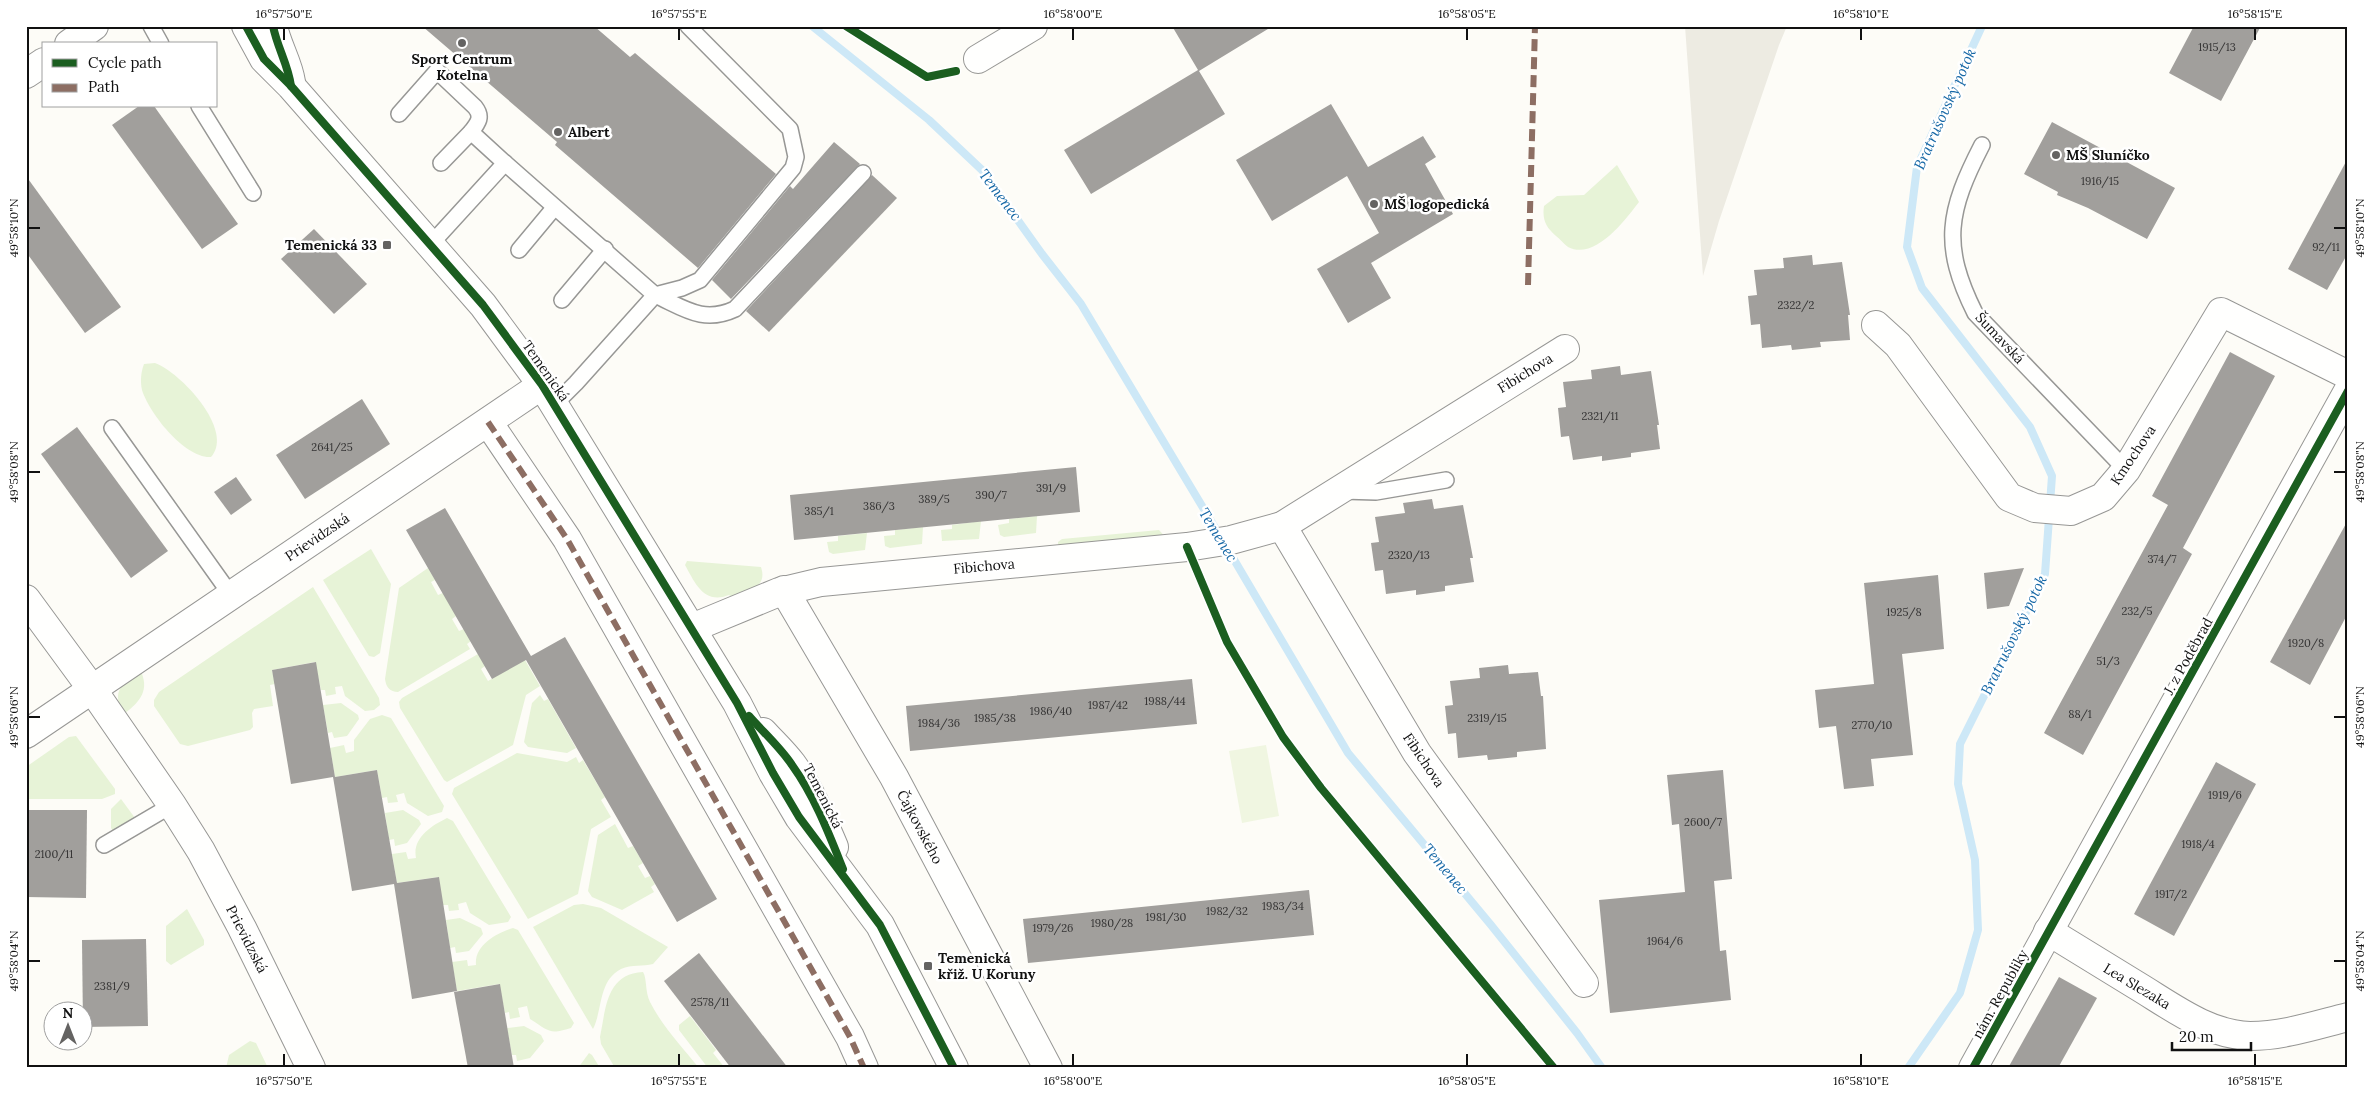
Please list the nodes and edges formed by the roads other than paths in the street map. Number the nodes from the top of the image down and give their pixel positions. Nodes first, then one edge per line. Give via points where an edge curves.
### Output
1 (94, 26) edge
2 (151, 26) edge
3 (246, 26) edge
4 (273, 26) edge
5 (688, 26) edge
6 (1033, 26) edge
7 (72, 42) edge
8 (160, 42) edge
9 (978, 59) dead end
10 (42, 63) edge
11 (26, 74) edge
12 (291, 86) junction
13 (201, 108) edge
14 (399, 114) dead end
15 (471, 132) junction
16 (1982, 145) dead end
17 (505, 162) junction
18 (440, 163) dead end
19 (863, 173) dead end
20 (253, 193) dead end
21 (554, 208) junction
22 (431, 244) junction
23 (604, 249) junction
24 (518, 250) dead end
25 (655, 295) junction
26 (562, 300) dead end
27 (1876, 325) dead end
28 (1565, 349) dead end
29 (2348, 375) edge
30 (2348, 391) edge
31 (548, 394) junction
32 (488, 422) junction
33 (112, 428) dead end
34 (2126, 470) junction
35 (1446, 480) dead end
36 (1337, 491) junction
37 (1282, 526) junction
38 (784, 590) junction
39 (231, 595) junction
40 (26, 599) edge
41 (692, 628) junction
42 (92, 689) junction
43 (26, 734) edge
44 (172, 805) junction
45 (104, 845) dead end
46 (2048, 931) junction
47 (1584, 983) dead end
48 (2348, 1017) edge
49 (311, 1068) edge
50 (864, 1068) edge
51 (954, 1068) edge
52 (1048, 1068) edge
53 (1973, 1068) edge

1 - 7 street
2 - 8 lane
3 - 12 street, Temenická via 264,59
4 - 12 street, Temenická via 289,70
5 - 25 lane via 790,129 796,157 793,168 700,280
6 - 9 street
10 - 11 street
12 - 22 street, Temenická
13 - 20 lane
14 - 15 lane via 437,72 480,113 479,122
15 - 17 lane
15 - 18 lane
16 - 34 lane, Šumavská via 1956,203 1951,233 1956,264 1968,298 1975,313
17 - 21 lane
17 - 22 lane
19 - 25 lane via 735,309 721,316 702,315
21 - 23 lane
21 - 24 lane
22 - 31 street, Temenická via 483,306
23 - 25 lane
23 - 26 lane
25 - 31 lane via 576,383
27 - 34 street, Kmochova via 1898,345 2009,497 2035,508 2071,511 2103,497
28 - 36 street, Fibichova
29 - 34 street, Kmochova via 2220,312
30 - 46 street, J. z Poděbrad
31 - 32 street, Prievidzská
31 - 41 street, Temenická
32 - 39 street, Prievidzská
32 - 50 street via 567,539 850,1037
33 - 39 lane
35 - 36 lane via 1376,492
36 - 37 street, Fibichova
37 - 38 street, Fibichova via 1223,542 821,582
37 - 47 street, Fibichova via 1417,753
38 - 41 street, Fibichova
38 - 52 street, Čajkovského via 894,777
39 - 42 street, Prievidzská
40 - 42 street, Prievidzská
41 - 51 street, Temenická via 799,818 880,925
42 - 43 street, Prievidzská
42 - 44 street, Prievidzská
44 - 45 lane
44 - 49 street, Prievidzská via 242,928
46 - 48 street, Lea Slezaka via 2212,1028 2250,1036 2292,1031
46 - 53 street, nám. Republiky

